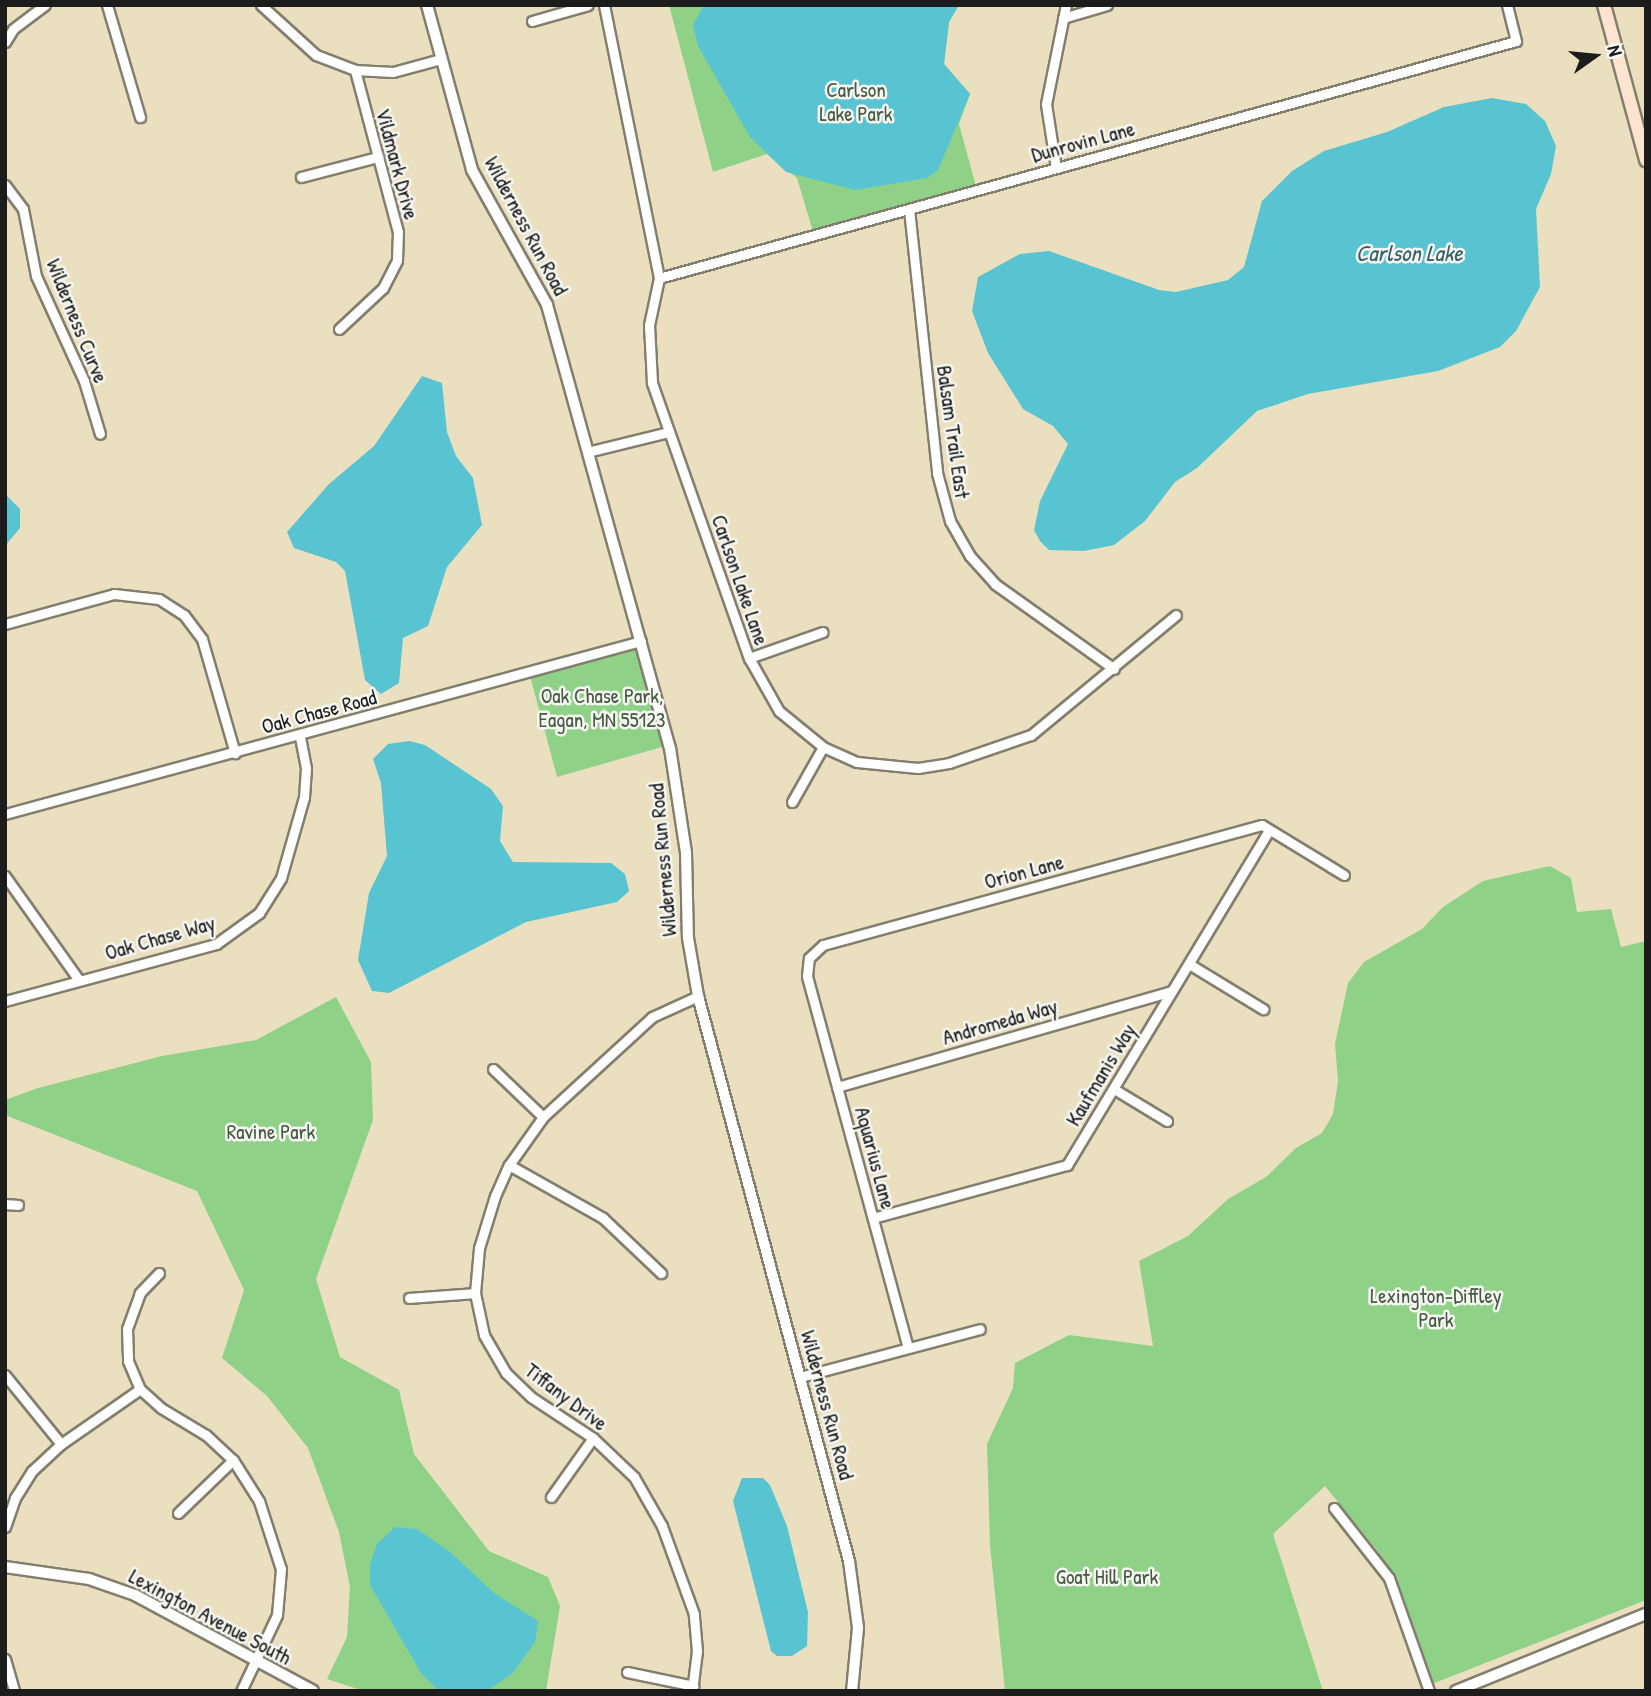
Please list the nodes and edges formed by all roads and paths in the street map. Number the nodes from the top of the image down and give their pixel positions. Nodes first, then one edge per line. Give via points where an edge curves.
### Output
1 (45, 5) edge
2 (107, 5) edge
3 (261, 5) edge
4 (427, 5) edge
5 (588, 5) edge
6 (604, 5) edge
7 (1066, 5) edge
8 (1107, 5) edge
9 (1507, 5) edge
10 (1604, 5) edge
11 (1063, 18) junction
12 (532, 21) dead end
13 (5, 42) edge
14 (441, 59) junction
15 (355, 70) junction
16 (140, 117) dead end
17 (377, 157) junction
18 (1646, 160) edge
19 (1056, 168) junction
20 (301, 177) dead end
21 (5, 185) edge
22 (909, 209) junction
23 (659, 278) junction
24 (339, 329) dead end
25 (669, 432) junction
26 (100, 434) dead end
27 (591, 451) junction
28 (1176, 615) dead end
29 (5, 624) edge
30 (823, 632) dead end
31 (641, 641) junction
32 (748, 658) junction
33 (1114, 669) junction
34 (300, 736) junction
35 (823, 747) junction
36 (235, 753) junction
37 (792, 802) dead end
38 (5, 814) edge
39 (1269, 830) junction
40 (1344, 875) dead end
41 (5, 876) edge
42 (1189, 964) junction
43 (807, 976) joint
44 (79, 980) junction
45 (1172, 991) junction
46 (698, 996) junction
47 (5, 1001) edge
48 (1264, 1009) dead end
49 (493, 1069) dead end
50 (837, 1087) junction
51 (1114, 1089) junction
52 (544, 1118) junction
53 (1167, 1121) dead end
54 (509, 1165) junction
55 (5, 1204) edge
56 (18, 1205) dead end
57 (873, 1217) junction
58 (159, 1273) dead end
59 (661, 1273) dead end
60 (475, 1293) junction
61 (409, 1298) dead end
62 (980, 1329) dead end
63 (908, 1348) junction
64 (5, 1375) edge
65 (800, 1377) junction
66 (140, 1389) junction
67 (593, 1438) junction
68 (61, 1444) junction
69 (233, 1460) junction
70 (551, 1497) dead end
71 (1334, 1508) dead end
72 (178, 1513) dead end
73 (5, 1527) edge
74 (5, 1567) edge
75 (1646, 1614) edge
76 (5, 1659) edge
77 (254, 1661) junction
78 (627, 1672) dead end
79 (693, 1688) edge
80 (14, 1691) edge
81 (241, 1691) edge
82 (313, 1691) edge
83 (852, 1691) edge
84 (1429, 1691) edge
85 (1455, 1691) edge

1 - 13 street via 13,29
2 - 16 street
3 - 15 street via 316,55
4 - 14 street, Wilderness Run Road
5 - 12 street
6 - 23 street, Carlson Lake Lane
7 - 11 street
8 - 11 street
9 - 19 street, Dunrovin Lane via 1516,41
10 - 18 main road
11 - 19 street via 1046,104
14 - 15 street via 393,72
14 - 27 street, Wilderness Run Road via 472,170 547,305
15 - 17 street, Vildmark Drive
17 - 20 street
17 - 24 street, Vildmark Drive via 398,232 397,260 383,288
19 - 22 street, Dunrovin Lane
21 - 26 street, Wilderness Curve via 23,209 36,276 84,381
22 - 23 street, Dunrovin Lane
22 - 33 street, Balsam Trail East via 937,473 950,521 970,556 995,584
23 - 25 street, Carlson Lake Lane via 647,354
25 - 27 street
25 - 32 street, Carlson Lake Lane
27 - 31 street, Wilderness Run Road
28 - 33 street, Carlson Lake Lane
29 - 36 street via 114,594 159,599 184,615 202,639
30 - 32 street
31 - 34 street, Oak Chase Road
31 - 46 street, Wilderness Run Road via 680,796 688,938
32 - 35 street, Carlson Lake Lane via 779,711
33 - 35 street, Carlson Lake Lane via 1031,735 949,763 886,768
34 - 36 street, Oak Chase Road
34 - 44 street, Oak Chase Way via 306,768 304,797 281,878 259,913 216,944
35 - 37 street
36 - 38 street, Oak Chase Road
39 - 40 street
39 - 42 street, Kaufmanis Way
39 - 43 street, Orion Lane via 1262,825 822,945 809,958
41 - 44 street
42 - 45 street, Kaufmanis Way
42 - 48 street
43 - 50 street, Aquarius Lane
44 - 47 street, Oak Chase Way
45 - 50 street, Andromeda Way
45 - 51 street, Kaufmanis Way
46 - 52 street, Tiffany Drive via 652,1017
46 - 65 street, Wilderness Run Road
49 - 52 street
50 - 57 street, Aquarius Lane
51 - 53 street
51 - 57 street, Kaufmanis Way via 1067,1165
52 - 54 street, Tiffany Drive
54 - 59 street via 603,1218
54 - 60 street, Tiffany Drive via 479,1247
55 - 56 street
57 - 63 street, Aquarius Lane
58 - 66 street via 140,1293 127,1329 128,1361
60 - 61 street
60 - 67 street, Tiffany Drive via 484,1335 506,1373 531,1397
62 - 63 street
63 - 65 street
64 - 68 street
65 - 83 street, Wilderness Run Road via 849,1562 858,1628
66 - 68 street
66 - 69 street
67 - 70 street
67 - 79 street, Tiffany Drive via 634,1477 662,1526 694,1614
68 - 73 street via 33,1471 15,1498
69 - 72 street
69 - 77 street via 259,1502 281,1569 277,1615
71 - 84 street via 1389,1578
74 - 77 street, Lexington Avenue South via 89,1579 135,1595
75 - 85 street
76 - 80 street
77 - 81 street
77 - 82 street, Lexington Avenue South
78 - 79 street

